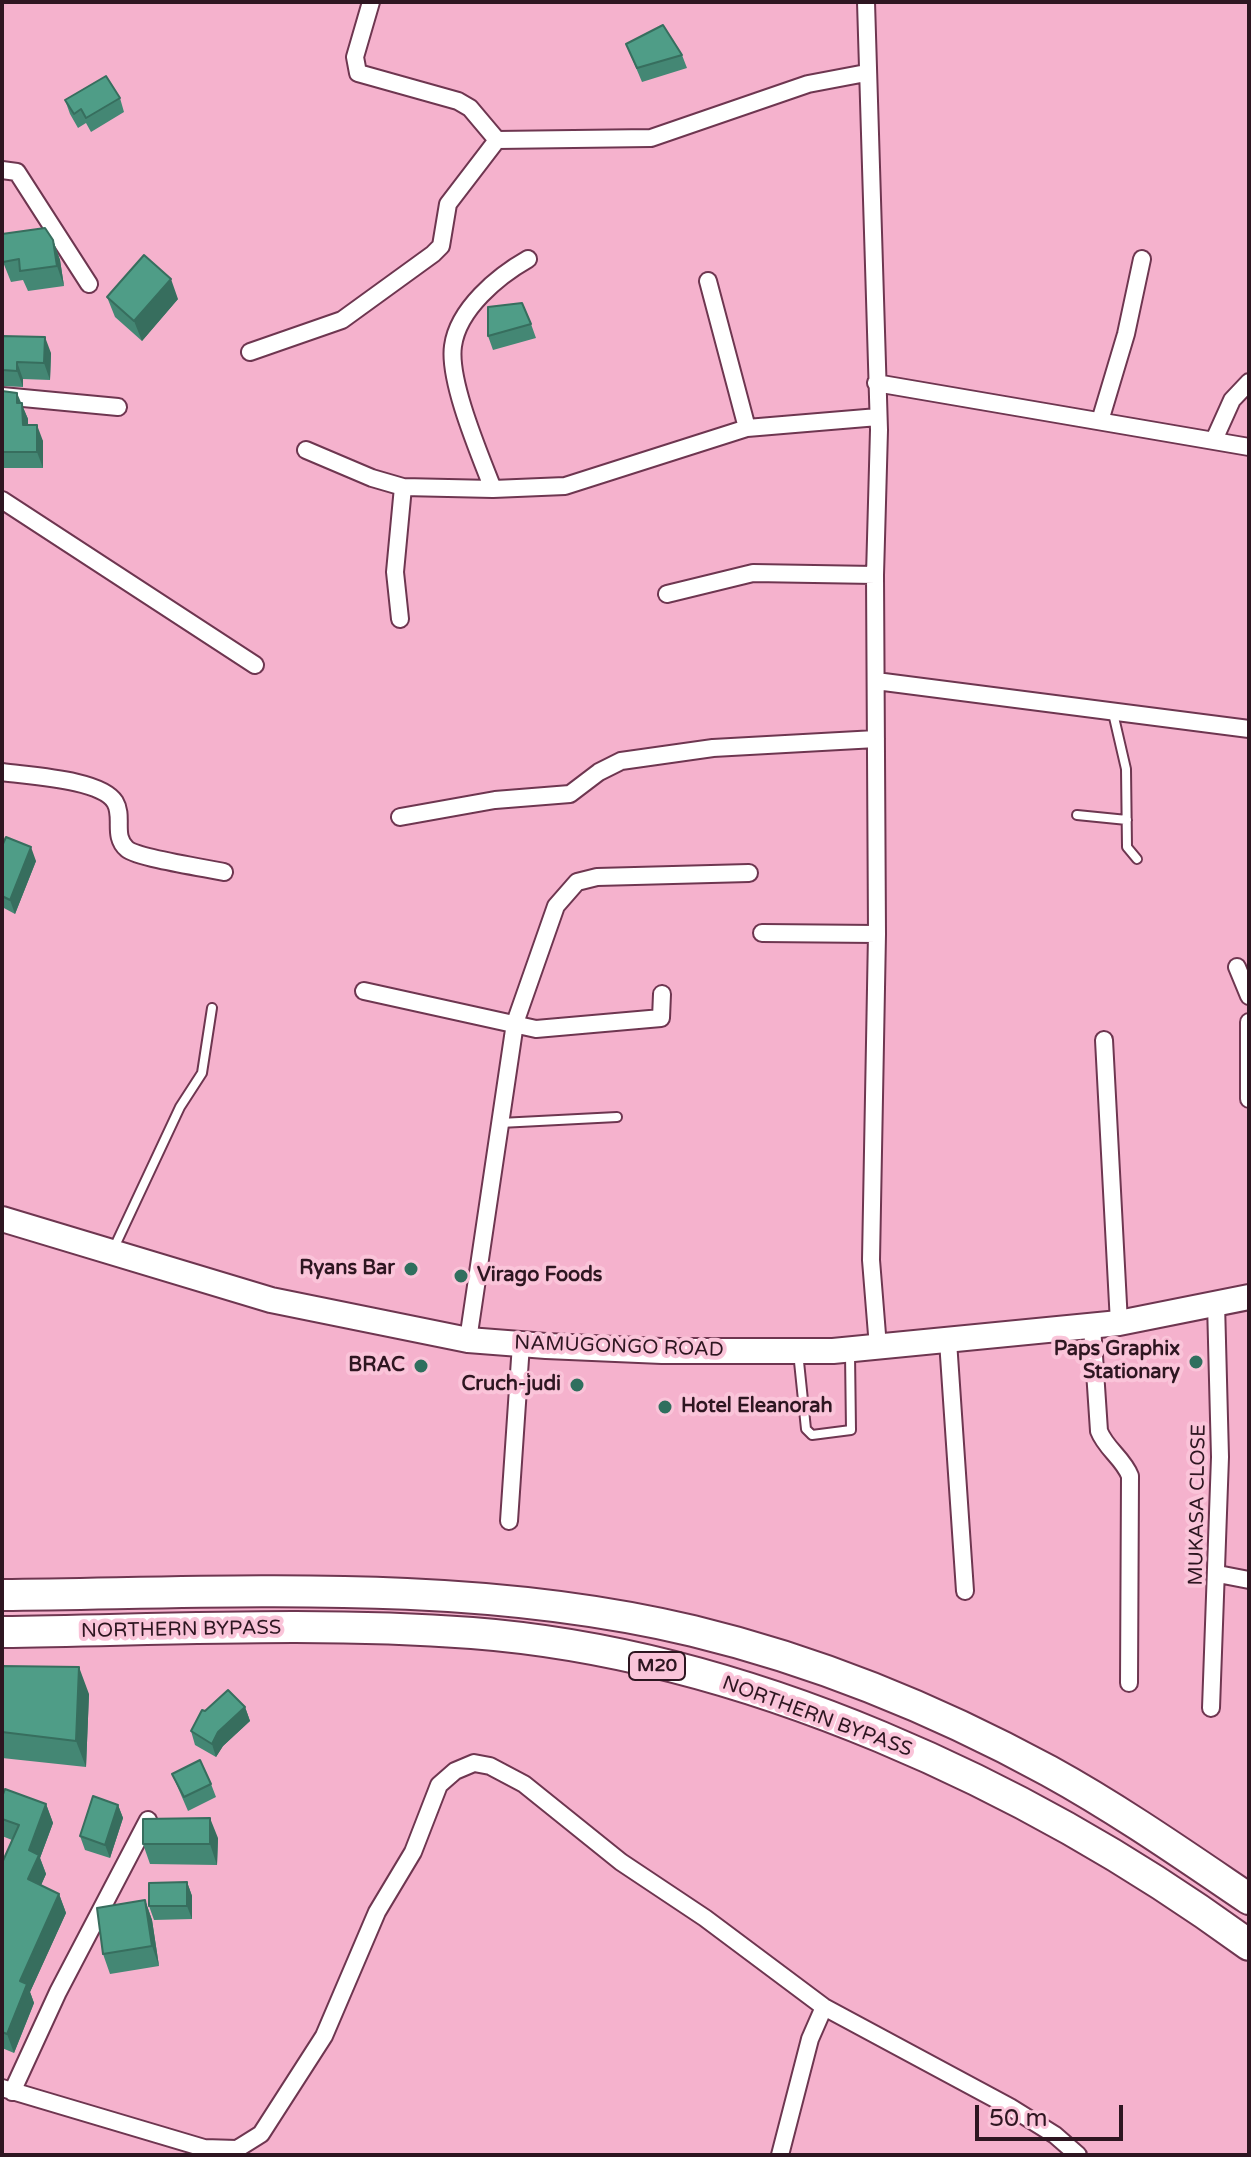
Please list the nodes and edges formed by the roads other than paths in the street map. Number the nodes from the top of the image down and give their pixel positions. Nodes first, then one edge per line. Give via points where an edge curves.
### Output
1 (371, 2) edge
2 (866, 2) edge
3 (866, 73) junction
4 (497, 140) junction
5 (2, 170) edge
6 (528, 259) dead end
7 (1142, 259) dead end
8 (708, 281) dead end
9 (89, 284) dead end
10 (250, 352) dead end
11 (1249, 382) edge
12 (876, 383) junction
13 (2, 396) edge
14 (118, 407) dead end
15 (878, 417) junction
16 (1100, 421) junction
17 (747, 428) junction
18 (1214, 440) junction
19 (1249, 447) edge
20 (306, 450) dead end
21 (403, 487) junction
22 (493, 489) junction
23 (2, 500) edge
24 (875, 575) junction
25 (667, 594) dead end
26 (400, 619) dead end
27 (255, 665) dead end
28 (876, 681) junction
29 (1113, 713) junction
30 (1249, 729) edge
31 (876, 739) junction
32 (2, 772) edge
33 (1077, 815) dead end
34 (400, 817) dead end
35 (1127, 820) junction
36 (1137, 859) dead end
37 (224, 872) dead end
38 (749, 873) dead end
39 (762, 933) dead end
40 (877, 934) junction
41 (1237, 967) dead end
42 (364, 991) dead end
43 (662, 994) dead end
44 (1249, 996) edge
45 (212, 1008) dead end
46 (1249, 1022) edge
47 (515, 1023) junction
48 (1104, 1040) dead end
49 (1249, 1099) edge
50 (617, 1117) dead end
51 (500, 1123) junction
52 (2, 1219) edge
53 (111, 1254) junction
54 (1249, 1297) edge
55 (1216, 1303) junction
56 (1119, 1323) junction
57 (1092, 1326) junction
58 (468, 1340) junction
59 (948, 1341) junction
60 (521, 1344) junction
61 (878, 1347) junction
62 (850, 1349) junction
63 (798, 1351) junction
64 (509, 1521) dead end
65 (1218, 1574) junction
66 (1249, 1580) edge
67 (965, 1591) dead end
68 (2, 1595) edge
69 (2, 1632) edge
70 (1129, 1683) dead end
71 (1211, 1708) dead end
72 (148, 1820) edge
73 (1249, 1899) edge
74 (1249, 1945) edge
75 (824, 2007) junction
76 (7, 2090) edge
77 (780, 2155) edge
78 (1078, 2155) edge

1 - 4 street via 355,57 358,73 458,101 480,117
2 - 3 street
3 - 4 street via 808,84 651,138
3 - 12 street
4 - 10 street via 448,204 441,246 433,254 342,320
5 - 9 street via 17,172
6 - 22 street via 501,274 483,294 453,343 452,363
7 - 16 street
8 - 17 street
11 - 18 street via 1232,400
12 - 15 street
12 - 16 street
13 - 14 street
15 - 17 street
15 - 24 street
16 - 18 street
17 - 22 street via 565,486
18 - 19 street
20 - 21 street
21 - 22 street
21 - 26 street via 395,572
23 - 27 street
24 - 25 street via 753,573
24 - 28 street
28 - 29 street
28 - 31 street
29 - 30 street
29 - 35 lane via 1126,769
31 - 34 street via 713,748 621,761 570,794 495,800
31 - 40 street
32 - 37 street via 87,785 105,793 115,802 119,839 131,852
33 - 35 lane
35 - 36 lane via 1127,847
38 - 47 street via 577,882 556,906
39 - 40 street
40 - 61 street via 871,1260
41 - 44 street
42 - 47 street
43 - 47 street via 661,1018 558,1029
45 - 53 lane via 202,1073 180,1107
46 - 49 street
47 - 51 street
48 - 56 street
50 - 51 lane
51 - 58 street
52 - 53 main road, NAMUGONGO ROAD
53 - 58 main road, NAMUGONGO ROAD via 271,1300
54 - 55 main road, NAMUGONGO ROAD
55 - 56 main road, NAMUGONGO ROAD
55 - 65 street, MUKASA CLOSE
56 - 57 main road, NAMUGONGO ROAD
57 - 59 main road, NAMUGONGO ROAD
57 - 70 street via 1099,1431 1130,1476
58 - 60 main road, NAMUGONGO ROAD
59 - 61 main road, NAMUGONGO ROAD
59 - 67 street
60 - 63 main road, NAMUGONGO ROAD
60 - 64 street
61 - 62 main road, NAMUGONGO ROAD
62 - 63 main road, NAMUGONGO ROAD
62 - 63 lane via 851,1430 812,1435 806,1429
65 - 66 street
65 - 71 street, MUKASA CLOSE
68 - 73 highway, NORTHERN BYPASS / M20 via 433,1595 560,1607 692,1631 801,1662 927,1710 1049,1771
69 - 74 highway, NORTHERN BYPASS / M20 via 363,1628 474,1634 585,1649 741,1686 892,1740 1065,1825
72 - 76 street
75 - 76 street via 621,1862 524,1784 474,1763 439,1785 413,1852 377,1912 324,2036 250,2143 224,2150 180,2143
75 - 77 street via 810,2039
75 - 78 street via 1010,2107

